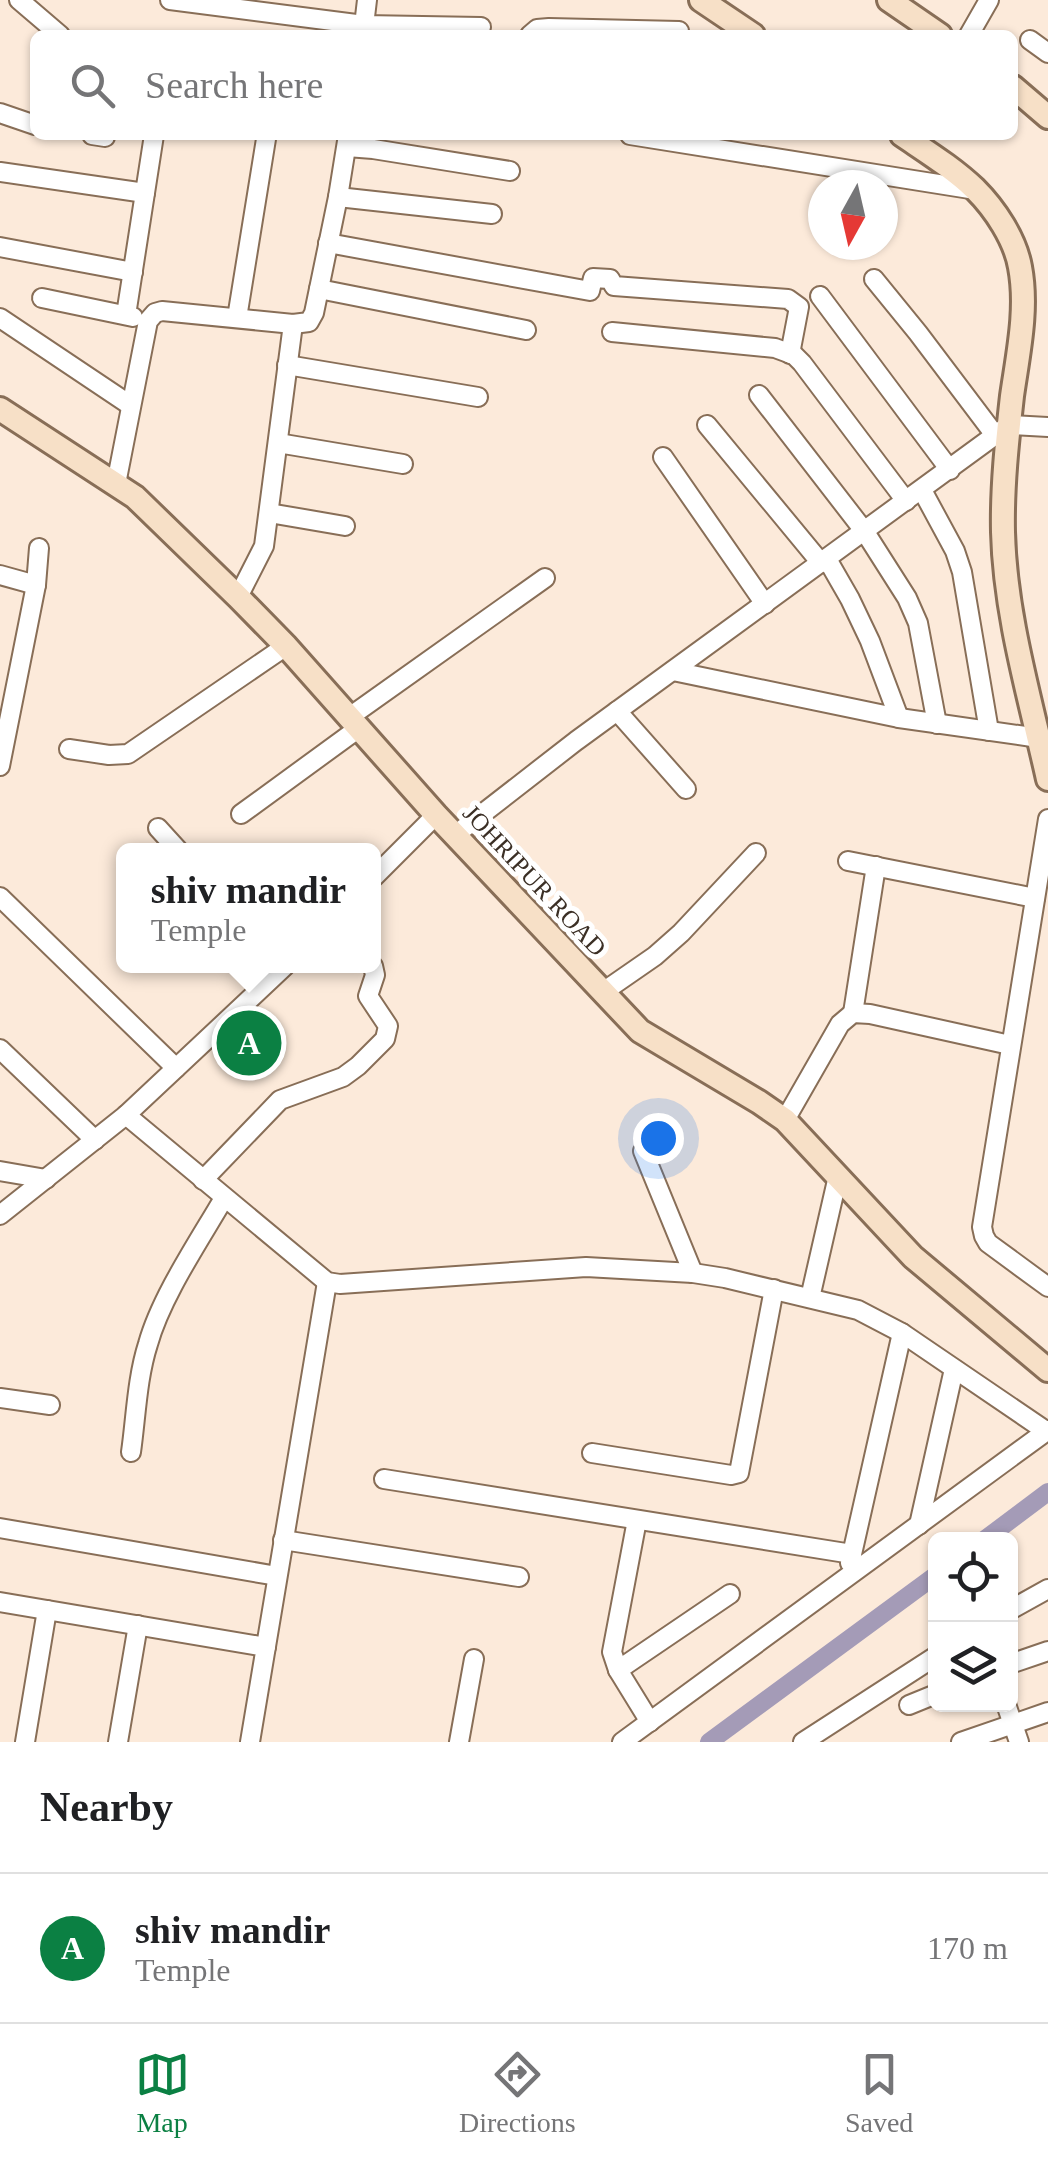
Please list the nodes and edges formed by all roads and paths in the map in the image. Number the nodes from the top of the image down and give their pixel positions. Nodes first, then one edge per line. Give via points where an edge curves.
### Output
1 (19, 0) edge
2 (170, 0) edge
3 (366, 0) edge
4 (701, 0) edge
5 (889, 0) edge
6 (989, 0) edge
7 (481, 28) dead end
8 (54, 30) edge
9 (363, 30) edge
10 (537, 30) edge
11 (636, 30) edge
12 (746, 30) edge
13 (933, 30) edge
14 (972, 30) edge
15 (1030, 40) dead end
16 (1048, 53) edge
17 (1018, 91) edge
18 (0, 113) edge
19 (1048, 117) edge
20 (30, 122) edge
21 (153, 140) edge
22 (266, 140) edge
23 (661, 140) edge
24 (909, 140) edge
25 (348, 141) edge
26 (510, 171) dead end
27 (0, 172) edge
28 (976, 190) junction
29 (145, 193) junction
30 (338, 197) junction
31 (492, 214) dead end
32 (328, 243) junction
33 (0, 247) edge
34 (133, 272) junction
35 (874, 279) dead end
36 (319, 289) junction
37 (820, 296) dead end
38 (42, 298) dead end
39 (126, 315) junction
40 (0, 318) edge
41 (237, 318) junction
42 (148, 320) junction
43 (293, 324) junction
44 (526, 330) dead end
45 (612, 332) dead end
46 (790, 354) junction
47 (287, 365) junction
48 (478, 396) dead end
49 (759, 396) dead end
50 (130, 405) junction
51 (0, 408) edge
52 (708, 425) dead end
53 (1042, 427) edge
54 (1002, 430) junction
55 (278, 443) junction
56 (663, 458) dead end
57 (403, 464) dead end
58 (950, 470) junction
59 (116, 484) junction
60 (922, 490) junction
61 (906, 501) junction
62 (269, 513) junction
63 (345, 526) dead end
64 (864, 532) junction
65 (39, 548) dead end
66 (824, 561) junction
67 (0, 575) edge
68 (545, 578) dead end
69 (36, 585) junction
70 (238, 597) junction
71 (764, 604) junction
72 (286, 646) junction
73 (673, 671) junction
74 (617, 711) junction
75 (899, 718) junction
76 (354, 723) junction
77 (937, 724) junction
78 (989, 731) junction
79 (1039, 738) junction
80 (69, 750) dead end
81 (0, 766) edge
82 (1048, 779) edge
83 (686, 789) dead end
84 (240, 814) dead end
85 (436, 815) junction
86 (1048, 818) edge
87 (158, 828) dead end
88 (455, 835) junction
89 (172, 843) edge
90 (756, 853) dead end
91 (848, 861) dead end
92 (876, 866) junction
93 (381, 870) edge
94 (0, 896) edge
95 (1035, 898) junction
96 (278, 973) edge
97 (375, 973) edge
98 (603, 992) junction
99 (853, 1013) junction
100 (1010, 1045) junction
101 (0, 1049) edge
102 (176, 1068) junction
103 (126, 1115) junction
104 (785, 1120) junction
105 (96, 1140) junction
106 (643, 1151) dead end
107 (0, 1172) edge
108 (838, 1176) junction
109 (46, 1178) junction
110 (203, 1180) junction
111 (224, 1198) junction
112 (0, 1215) edge
113 (693, 1273) junction
114 (327, 1282) junction
115 (1048, 1287) edge
116 (774, 1288) junction
117 (810, 1298) junction
118 (902, 1334) junction
119 (954, 1369) junction
120 (1048, 1370) edge
121 (0, 1398) edge
122 (50, 1404) dead end
123 (1047, 1430) edge
124 (131, 1452) dead end
125 (592, 1453) dead end
126 (384, 1479) dead end
127 (637, 1520) junction
128 (919, 1525) junction
129 (0, 1528) edge
130 (283, 1540) junction
131 (852, 1554) junction
132 (277, 1576) junction
133 (519, 1578) dead end
134 (847, 1578) junction
135 (1048, 1589) edge
136 (730, 1594) dead end
137 (0, 1602) edge
138 (1018, 1606) edge
139 (47, 1610) junction
140 (138, 1626) junction
141 (266, 1648) junction
142 (1048, 1651) edge
143 (474, 1660) dead end
144 (928, 1661) edge
145 (1018, 1661) edge
146 (618, 1670) junction
147 (928, 1697) edge
148 (909, 1705) dead end
149 (1048, 1712) edge
150 (650, 1722) junction
151 (1016, 1733) edge
152 (811, 1739) edge
153 (25, 1742) edge
154 (118, 1742) edge
155 (250, 1742) edge
156 (460, 1742) edge
157 (622, 1742) edge
158 (960, 1742) edge

1 - 8 street
2 - 9 street
3 - 9 street
4 - 12 street
5 - 13 street
6 - 14 street
7 - 9 street
10 - 11 street
15 - 16 street
17 - 19 street
18 - 20 street
21 - 29 street
22 - 41 street
23 - 28 street
24 - 28 street
25 - 26 street
25 - 30 street
27 - 29 street
28 - 54 street via 1009,235 1020,266 1023,304
29 - 34 street
30 - 31 street
30 - 32 street
32 - 36 street
32 - 46 street via 590,290 593,278 610,279 614,286 788,299 798,307
33 - 34 street
34 - 39 street
35 - 54 street
36 - 43 street via 310,322
36 - 44 street
37 - 58 street
38 - 39 street
39 - 42 street
40 - 50 street
41 - 42 street via 162,311
41 - 43 street
42 - 50 street
43 - 47 street
45 - 46 street
46 - 61 street
47 - 48 street
47 - 55 street
49 - 64 street
50 - 59 street
51 - 59 street, JOHRIPUR ROAD
52 - 66 street
53 - 54 street
54 - 58 street
54 - 79 street via 1006,575
55 - 57 street
55 - 62 street
56 - 71 street
58 - 60 street
59 - 70 street, JOHRIPUR ROAD
60 - 61 street
60 - 78 street via 962,572
61 - 64 street
62 - 63 street
62 - 70 street via 264,546
64 - 66 street
64 - 77 street via 918,623
65 - 69 street
66 - 71 street
66 - 75 street via 850,599
67 - 69 street
68 - 76 street
69 - 81 street
70 - 72 street, JOHRIPUR ROAD
71 - 73 street
72 - 76 street, JOHRIPUR ROAD
72 - 80 street via 128,754
73 - 74 street
73 - 75 street
74 - 83 street
74 - 88 street
75 - 77 street
76 - 84 street
76 - 85 street, JOHRIPUR ROAD
77 - 78 street
78 - 79 street
79 - 82 street
85 - 88 street, JOHRIPUR ROAD
85 - 93 street
86 - 95 street
87 - 89 street
88 - 98 street, JOHRIPUR ROAD
90 - 98 street via 682,934
91 - 92 street
92 - 95 street
92 - 99 street
94 - 102 street
95 - 100 street
96 - 102 street
97 - 110 street via 368,996 388,1026 385,1040 344,1077 280,1100
98 - 104 street, JOHRIPUR ROAD via 640,1031
99 - 100 street
99 - 104 street via 840,1024
100 - 115 street via 982,1227 988,1243
101 - 105 street
102 - 103 street
103 - 105 street
103 - 110 street
104 - 108 street, JOHRIPUR ROAD
105 - 109 street
106 - 113 street
107 - 109 street
108 - 117 street
108 - 120 street, JOHRIPUR ROAD via 913,1257
109 - 112 street
110 - 111 street
111 - 114 street
111 - 124 street via 154,1325
113 - 114 street via 586,1267
113 - 116 street
114 - 130 street
116 - 117 street
116 - 125 street via 739,1473
117 - 118 street via 858,1310
118 - 119 street
118 - 131 street
119 - 123 street
119 - 128 street
121 - 122 street
123 - 128 street
126 - 127 street
127 - 131 street
127 - 146 street via 613,1642
128 - 134 street
129 - 132 street
130 - 132 street
130 - 133 street
131 - 134 street
132 - 141 street
134 - 150 street
135 - 138 street
136 - 146 street
137 - 139 street
139 - 140 street
139 - 153 street
140 - 141 street
140 - 154 street
141 - 155 street
142 - 145 street
143 - 156 street
144 - 152 street
146 - 150 street
147 - 148 street
149 - 151 street
150 - 157 street
151 - 158 street

